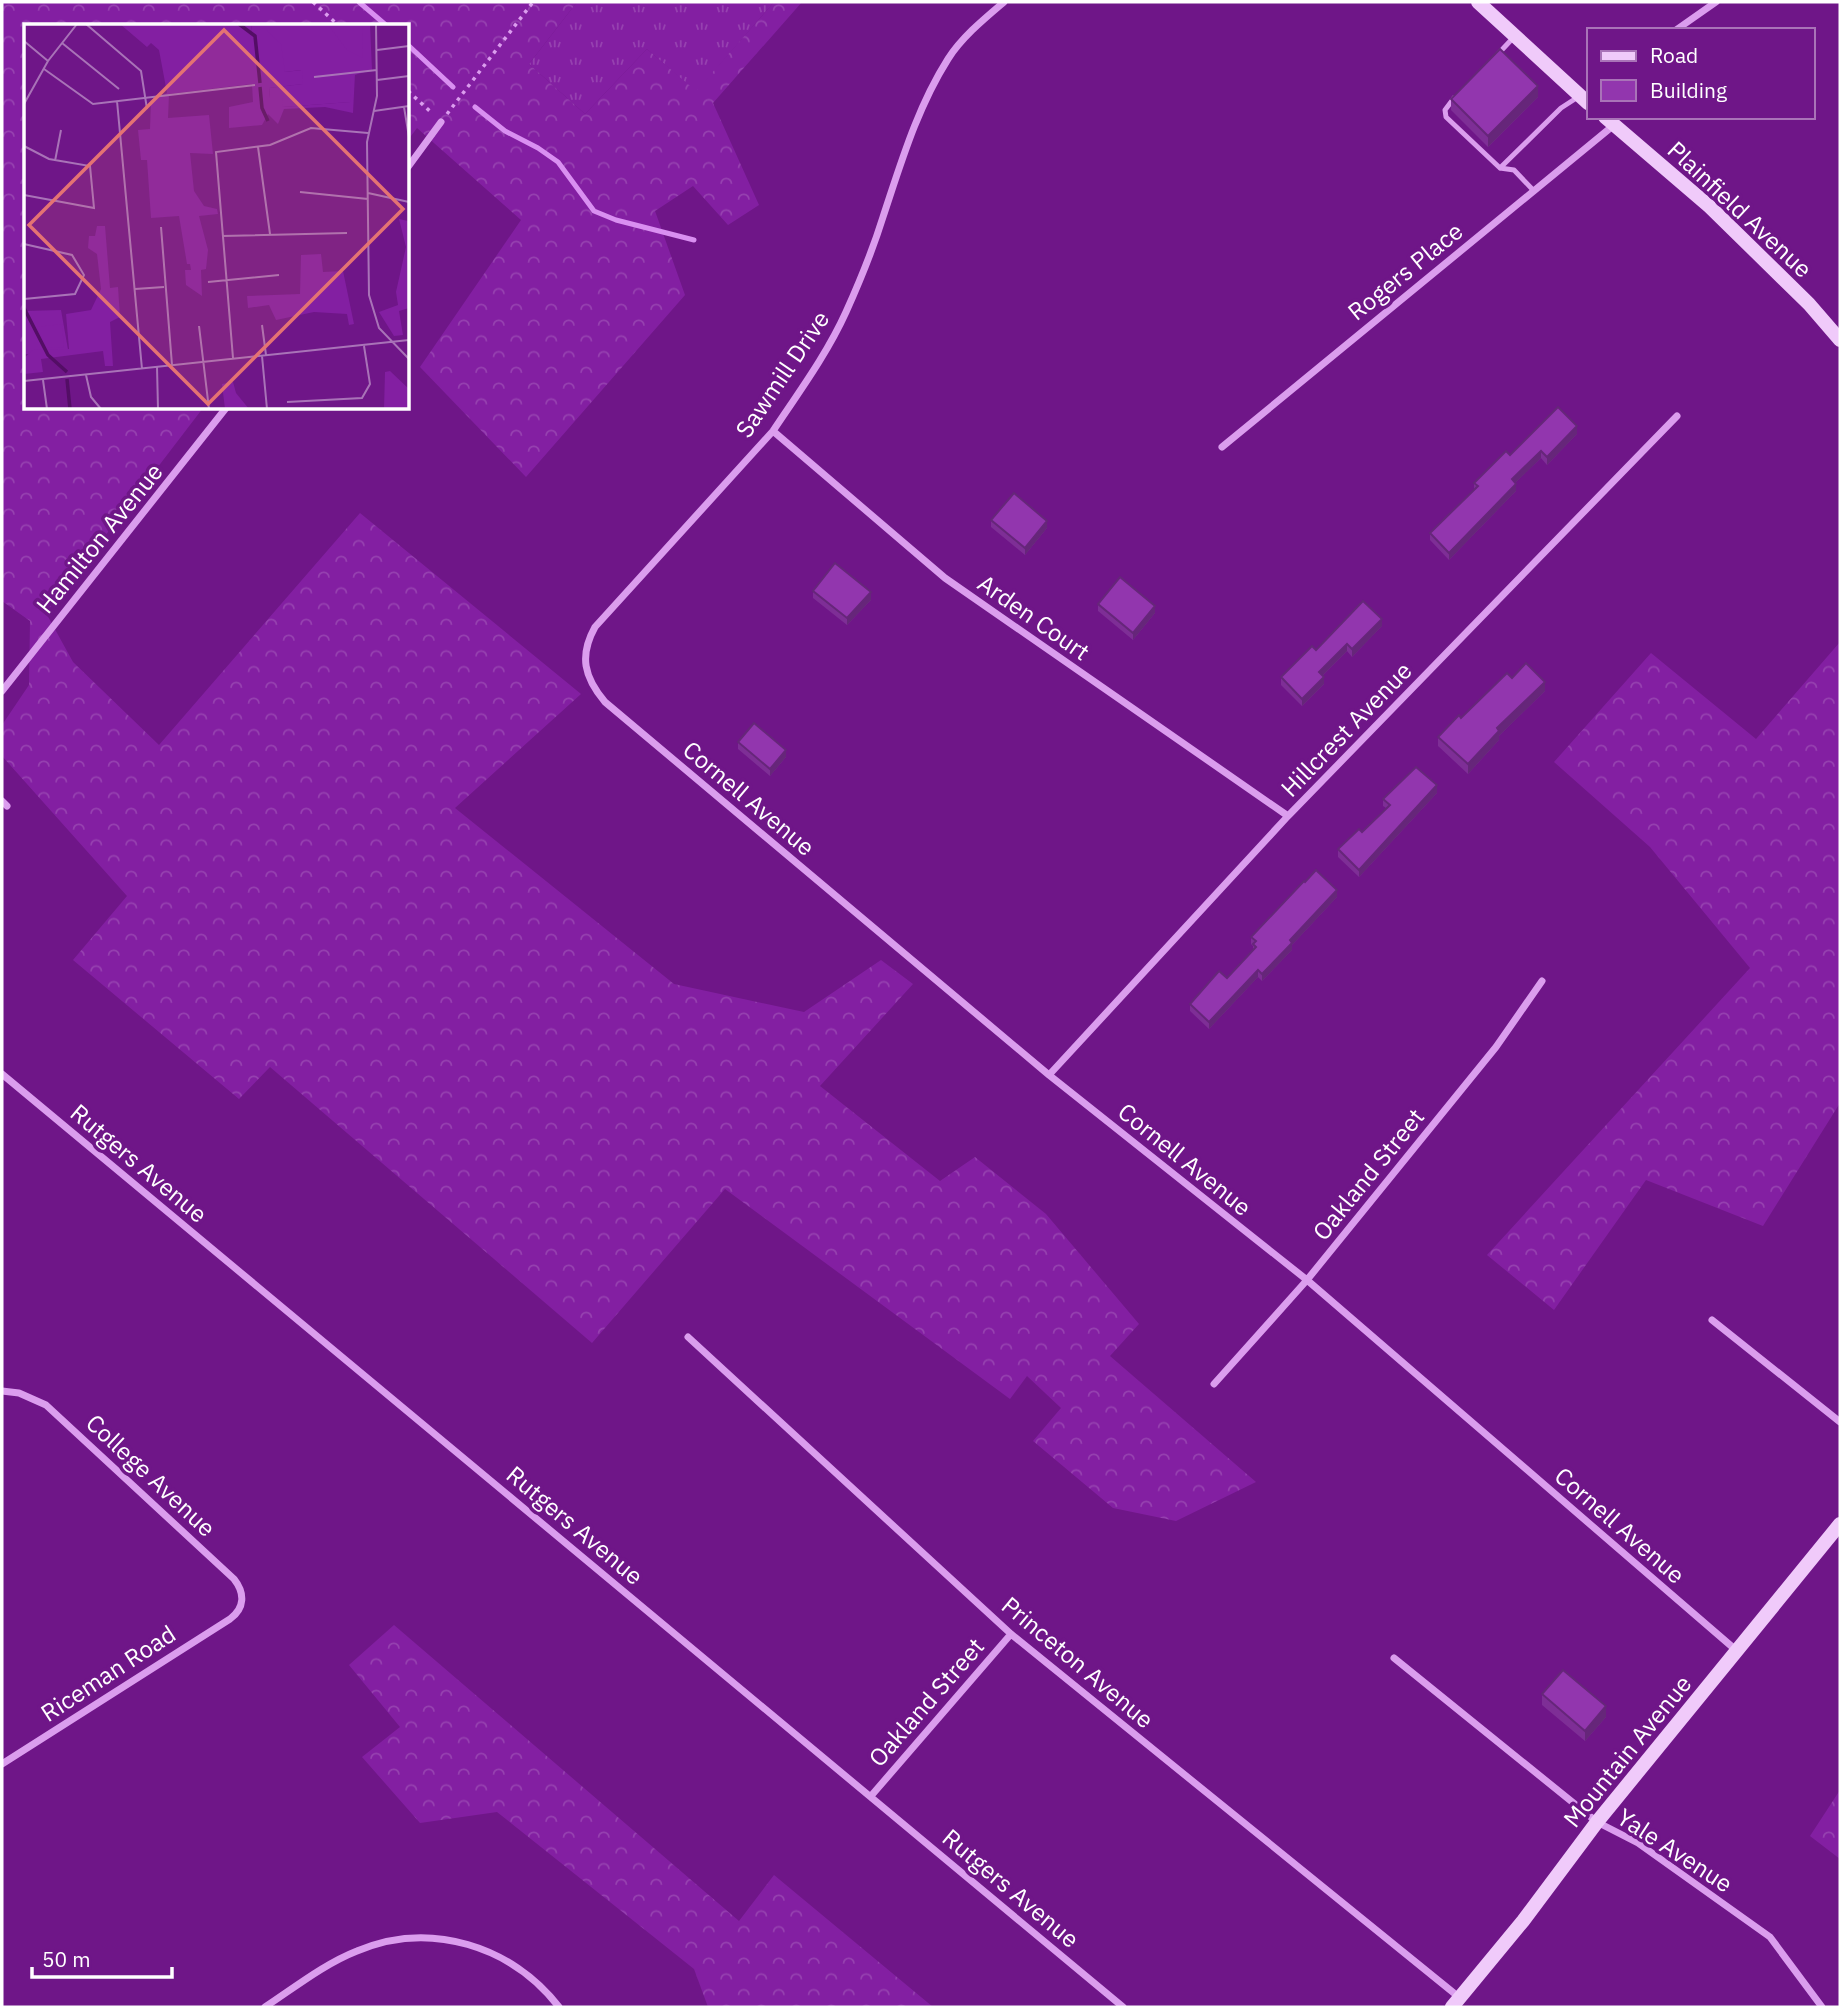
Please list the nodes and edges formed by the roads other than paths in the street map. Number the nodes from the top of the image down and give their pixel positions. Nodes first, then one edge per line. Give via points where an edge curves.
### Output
1 (1004, 2) edge
2 (1478, 2) edge
3 (1716, 2) edge
4 (1679, 28) edge
5 (1515, 36) junction
6 (1497, 55) edge
7 (1460, 92) edge
8 (1586, 96) edge
9 (1609, 121) edge
10 (441, 122) road end
11 (410, 164) edge
12 (1500, 168) junction
13 (1534, 191) junction
14 (1840, 340) edge
15 (224, 410) edge
16 (1677, 416) dead end
17 (774, 431) junction
18 (1222, 447) dead end
19 (2, 691) edge
20 (605, 702) joint
21 (1287, 816) junction
22 (1542, 981) dead end
23 (2, 1074) edge
24 (1049, 1075) junction
25 (1307, 1280) junction
26 (1712, 1320) dead end
27 (688, 1337) dead end
28 (1214, 1384) dead end
29 (2, 1391) edge
30 (1840, 1422) edge
31 (1840, 1524) edge
32 (236, 1615) joint
33 (1011, 1634) junction
34 (1738, 1651) junction
35 (1394, 1657) dead end
36 (2, 1764) edge
37 (871, 1796) junction
38 (1597, 1822) junction
39 (1456, 2002) edge
40 (265, 2007) edge
41 (559, 2007) edge
42 (1123, 2007) edge
43 (1822, 2007) edge

1 - 17 street, Sawmill Drive via 979,22 949,57 922,105 845,313
2 - 5 main road
3 - 4 street
5 - 6 lane
5 - 8 main road
7 - 12 lane via 1445,110 1446,117
8 - 12 lane via 1561,108
9 - 13 street, Rogers Place
9 - 14 main road, Plainfield Avenue via 1710,207
10 - 11 street
12 - 13 lane via 1514,170
13 - 18 street, Rogers Place
15 - 19 street, Hamilton Avenue
16 - 21 street, Hillcrest Avenue
17 - 20 street, Sawmill Drive via 595,627 586,654 587,672
17 - 21 street, Arden Court via 945,578
20 - 24 street, Cornell Avenue
21 - 24 street, Hillcrest Avenue
22 - 25 street, Oakland Street via 1496,1047
23 - 37 street, Rutgers Avenue
24 - 25 street, Cornell Avenue
25 - 28 street, Oakland Street
25 - 34 street, Cornell Avenue
26 - 30 street
27 - 33 street, Princeton Avenue
29 - 32 street, College Avenue via 19,1392 46,1405 234,1579 243,1597
31 - 34 main road, Mountain Avenue
32 - 36 street, Riceman Road
33 - 37 street, Oakland Street
33 - 39 street, Princeton Avenue
34 - 38 main road, Mountain Avenue
35 - 38 street, Yale Avenue
37 - 42 street, Rutgers Avenue
38 - 39 main road, Mountain Avenue
38 - 43 street, Yale Avenue via 1638,1843 1770,1937
40 - 41 street via 356,1951 425,1937 460,1942 502,1957 538,1983

